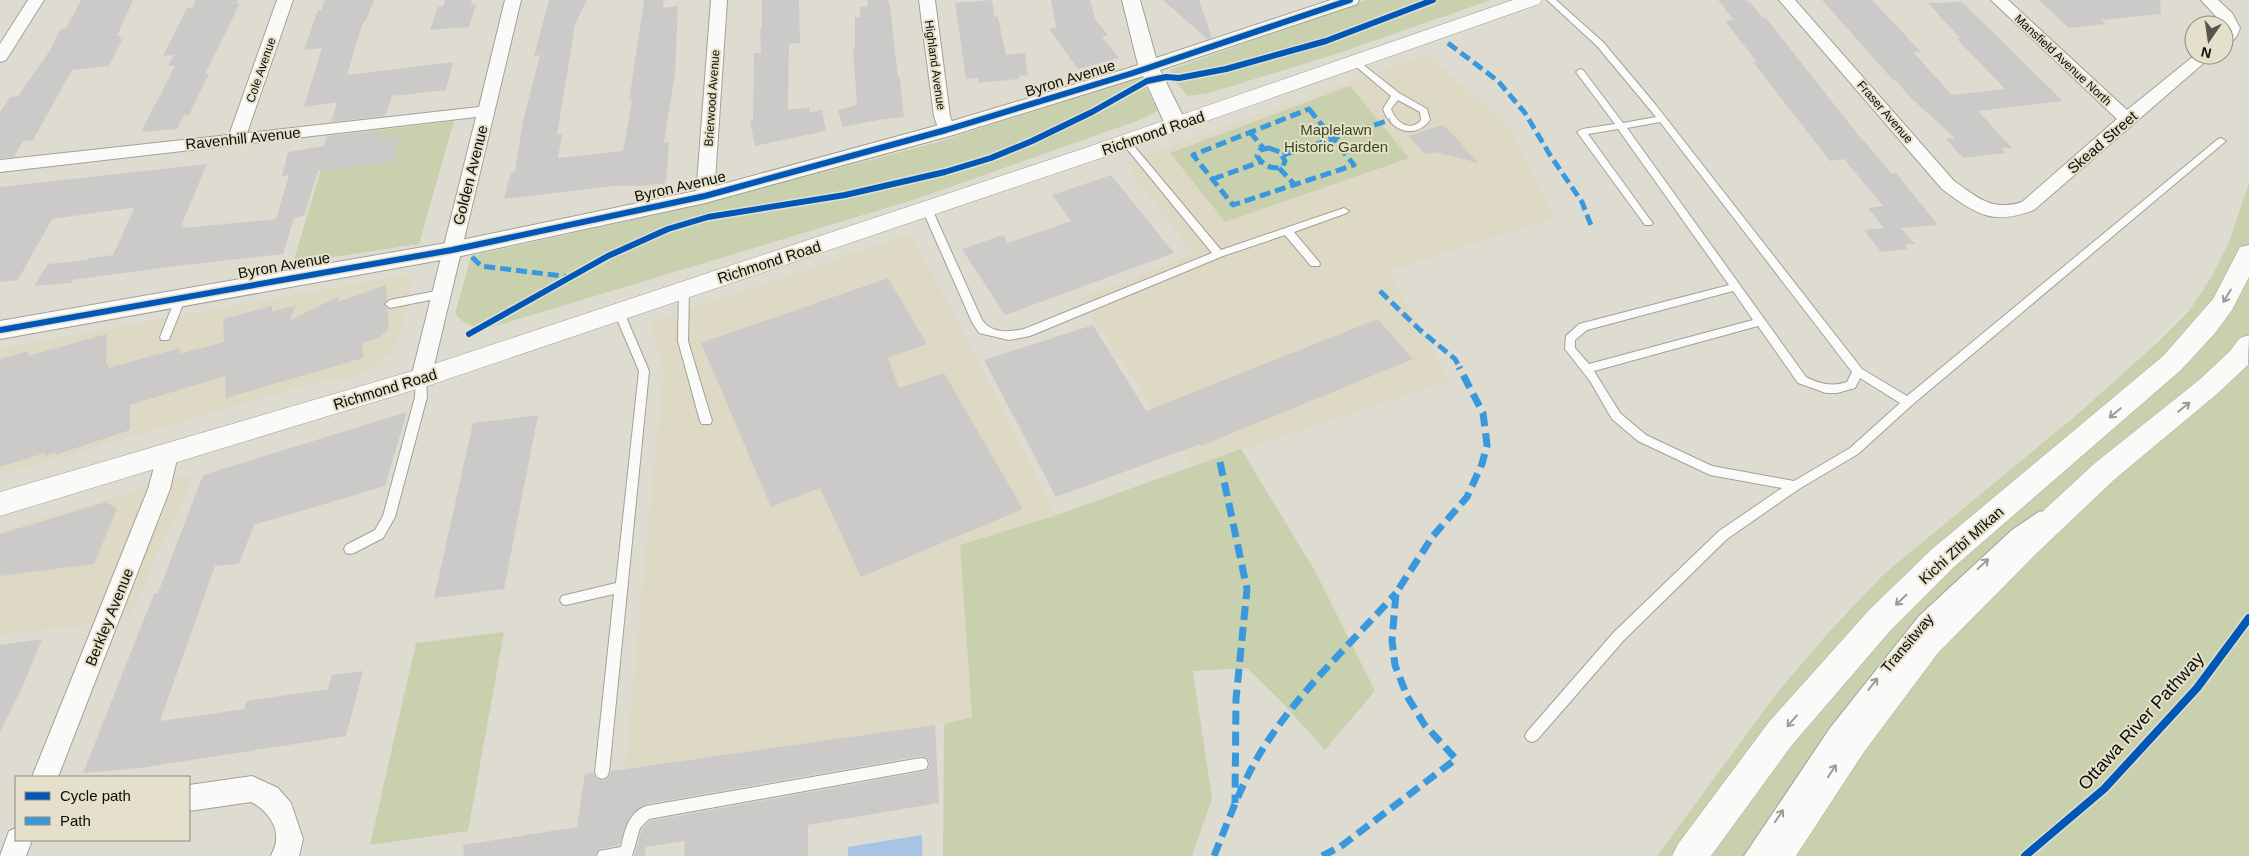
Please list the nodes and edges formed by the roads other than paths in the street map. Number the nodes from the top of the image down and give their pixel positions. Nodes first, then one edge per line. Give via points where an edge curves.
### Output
1 (36, 0) edge
2 (285, 0) edge
3 (513, 0) edge
4 (719, 0) edge
5 (926, 0) edge
6 (1131, 0) edge
7 (1350, 0) edge
8 (1532, 0) edge
9 (1551, 0) edge
10 (1787, 0) edge
11 (1999, 0) edge
12 (2209, 0) edge
13 (2225, 15) edge
14 (0, 58) edge
15 (1356, 62) junction
16 (2193, 65) edge
17 (1149, 68) junction
18 (1580, 72) dead end
19 (1396, 95) dead end
20 (486, 111) junction
21 (1662, 119) junction
22 (2127, 119) junction
23 (1176, 124) junction
24 (1621, 126) junction
25 (946, 130) junction
26 (236, 139) junction
27 (2221, 141) dead end
28 (1126, 142) junction
29 (0, 166) edge
30 (705, 196) junction
31 (927, 209) junction
32 (1344, 210) dead end
33 (1993, 212) joint
34 (1648, 224) dead end
35 (1287, 230) junction
36 (452, 250) junction
37 (2249, 253) edge
38 (1219, 254) junction
39 (1315, 264) dead end
40 (1734, 287) junction
41 (684, 291) junction
42 (441, 294) junction
43 (181, 297) junction
44 (390, 304) dead end
45 (619, 312) junction
46 (1759, 322) junction
47 (0, 330) edge
48 (165, 337) dead end
49 (2249, 345) edge
50 (1587, 370) junction
51 (1858, 372) junction
52 (421, 378) junction
53 (1908, 402) junction
54 (706, 421) dead end
55 (167, 455) junction
56 (2106, 471) junction
57 (1795, 486) junction
58 (0, 504) edge
59 (350, 549) dead end
60 (621, 587) junction
61 (566, 600) dead end
62 (1532, 736) dead end
63 (921, 764) dead end
64 (602, 772) dead end
65 (45, 776) edge
66 (190, 798) edge
67 (19, 841) edge
68 (625, 854) edge
69 (12, 856) edge
70 (285, 856) edge
71 (604, 856) edge
72 (1690, 856) edge
73 (1752, 856) edge
74 (1776, 856) edge

1 - 14 street
2 - 26 street, Cole Avenue
3 - 20 street, Golden Avenue
4 - 30 street, Brierwood Avenue
5 - 25 street, Highland Avenue
6 - 17 street
7 - 17 street, Byron Avenue
8 - 15 main road, Richmond Road
9 - 21 lane via 1600,44
10 - 33 street, Fraser Avenue via 1948,185
11 - 22 street, Mansfield Avenue North
12 - 13 street
15 - 19 lane
15 - 23 main road, Richmond Road
16 - 22 street, Skead Street
17 - 23 street
17 - 25 street, Byron Avenue
18 - 24 lane
20 - 26 street, Ravenhill Avenue
20 - 36 street, Golden Avenue
21 - 24 lane
21 - 51 lane
22 - 33 street, Skead Street via 2028,206 2013,213
23 - 28 main road, Richmond Road
24 - 34 lane via 1582,132
24 - 40 lane
25 - 30 street, Byron Avenue
26 - 29 street, Ravenhill Avenue
27 - 53 lane
28 - 31 main road, Richmond Road
28 - 38 lane
30 - 36 street, Byron Avenue
31 - 38 lane via 983,330 1009,336 1043,327
31 - 41 main road, Richmond Road
32 - 35 lane
35 - 38 lane
35 - 39 lane
36 - 42 street, Golden Avenue
36 - 43 street, Byron Avenue
37 -> 72 main road, Kichi Zībī Mīkan via 2223,304 2172,363 1944,558 1880,620 1780,734
40 - 46 lane
40 - 50 lane via 1583,327 1570,339 1570,349
41 - 45 main road, Richmond Road
41 - 54 lane via 682,341
42 - 44 lane
42 - 52 street, Golden Avenue
43 - 47 street, Byron Avenue
43 - 48 lane
45 - 52 main road, Richmond Road
45 - 60 lane via 644,371
46 - 50 lane
46 - 51 lane via 1802,380 1821,390 1838,391 1851,385
56 -> 49 main road via 2208,387
50 - 57 lane via 1616,416 1642,438 1710,470
51 - 53 lane
52 - 55 main road, Richmond Road
52 - 59 lane via 421,397 389,517 379,534
53 - 57 lane via 1854,451
55 - 58 main road, Richmond Road
55 - 65 street, Berkley Avenue via 159,488
73 -> 56 lane, Transitway via 1835,732 1923,620 2016,534 2064,497
74 -> 56 main road via 1852,741 1928,642
57 - 62 lane via 1723,535 1619,636
60 - 61 lane
60 - 64 lane
63 - 68 lane via 646,813 634,824
66 - 70 street via 252,789 269,797 282,812 290,839
67 - 69 street
68 - 71 lane

